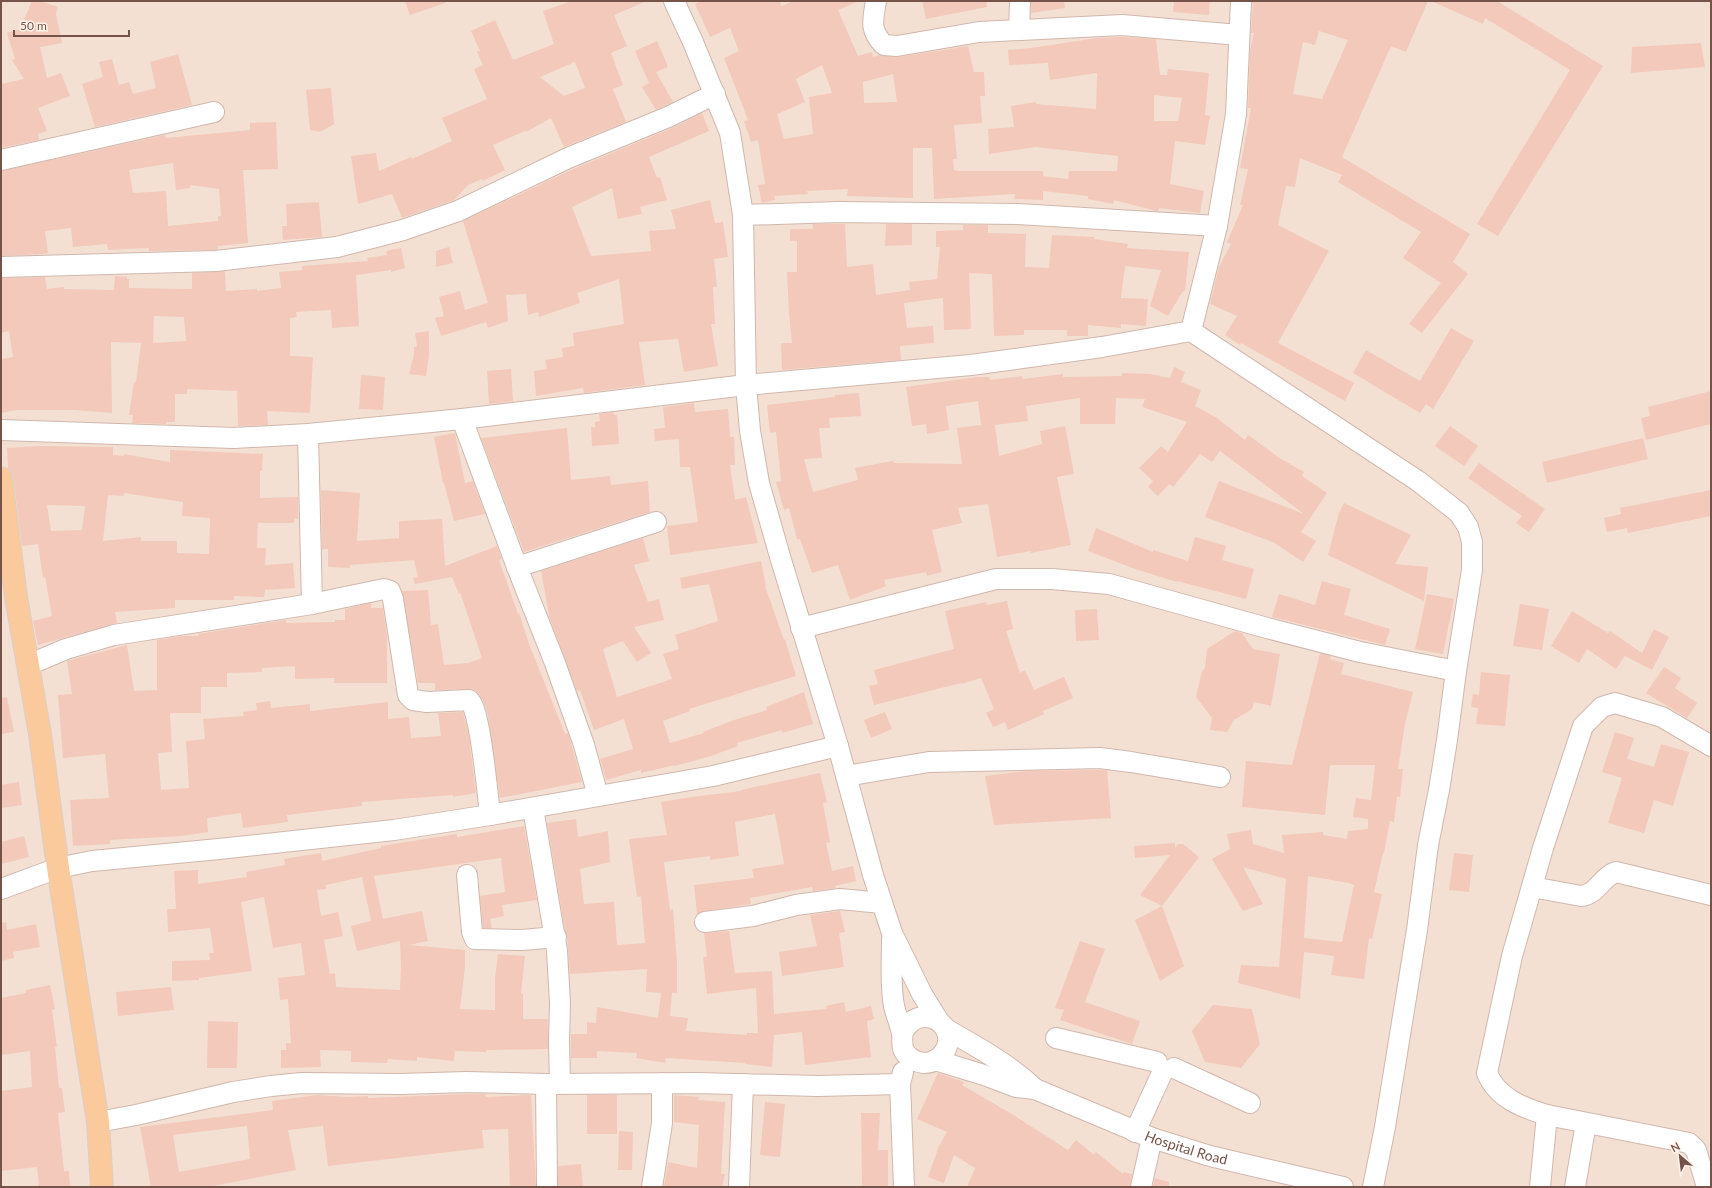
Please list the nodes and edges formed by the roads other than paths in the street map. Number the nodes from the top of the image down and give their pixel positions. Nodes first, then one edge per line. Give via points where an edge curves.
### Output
1 (674, 1) edge
2 (876, 1) edge
3 (1020, 1) edge
4 (1241, 1) edge
5 (1019, 30) junction
6 (1239, 35) junction
7 (714, 94) junction
8 (214, 112) dead end
9 (1, 160) edge
10 (743, 215) junction
11 (1217, 226) junction
12 (1, 267) edge
13 (1191, 331) junction
14 (746, 385) junction
15 (462, 419) junction
16 (1, 430) edge
17 (308, 434) junction
18 (1, 478) edge
19 (656, 522) dead end
20 (517, 567) junction
21 (8, 597) edge
22 (312, 604) junction
23 (801, 628) junction
24 (28, 665) junction
25 (1456, 671) junction
26 (838, 746) junction
27 (1711, 746) edge
28 (846, 776) junction
29 (1220, 778) dead end
30 (598, 796) junction
31 (533, 808) junction
32 (490, 815) junction
33 (58, 868) junction
34 (466, 874) dead end
35 (1532, 887) junction
36 (1, 888) edge
37 (1711, 896) edge
38 (882, 903) junction
39 (705, 922) dead end
40 (892, 933) junction
41 (556, 937) junction
42 (942, 1025) junction
43 (902, 1034) junction
44 (1056, 1038) dead end
45 (910, 1058) junction
46 (935, 1060) junction
47 (1164, 1068) junction
48 (553, 1083) junction
49 (662, 1083) junction
50 (743, 1084) junction
51 (900, 1084) junction
52 (1035, 1090) junction
53 (1250, 1103) dead end
54 (1547, 1115) junction
55 (98, 1122) junction
56 (1586, 1123) junction
57 (1143, 1135) junction
58 (102, 1187) edge
59 (547, 1187) edge
60 (652, 1187) edge
61 (739, 1187) edge
62 (904, 1187) edge
63 (1141, 1187) edge
64 (1343, 1187) edge
65 (1373, 1187) edge
66 (1540, 1187) edge
67 (1575, 1187) edge
68 (1707, 1187) edge

1 - 7 street
2 - 5 street via 872,24 876,37 884,45 897,46 979,32
3 - 5 street
4 - 6 street
5 - 6 street via 1122,25
6 - 11 street via 1236,114
7 - 10 street via 730,133
7 - 12 street via 668,117 568,158 458,211 403,230 337,247 216,261
8 - 9 street
10 - 11 street via 838,212 1018,214
10 - 14 street
11 - 13 street
13 - 14 street via 1102,347 971,365
13 - 25 street via 1418,481 1459,513 1468,527 1472,542 1472,570
14 - 15 street
14 - 23 street via 750,431 759,483
15 - 17 street
15 - 20 street
16 - 17 street via 234,438
17 - 22 street
18 - 21 main road
19 - 20 street
20 - 30 street via 555,663 584,745
21 - 24 main road
22 - 24 street via 114,635 66,649
22 - 32 street via 384,589 390,591 408,695 413,700 427,702 469,700 474,706 482,744
23 - 25 street via 996,579 1052,578 1109,584 1360,652
23 - 26 street
24 - 33 main road
25 - 65 street via 1417,930
26 - 28 street
26 - 30 street via 713,776
27 - 35 street via 1662,717 1615,703 1602,707 1582,726
28 - 29 street via 929,762 1100,758
28 - 38 street
30 - 31 street
31 - 32 street
31 - 41 street
32 - 33 street via 394,830 92,861
33 - 36 street
33 - 55 main road
34 - 41 street via 472,932 475,939 522,940
35 - 37 street via 1588,895 1610,874 1616,872
35 - 54 street via 1512,956 1487,1073 1498,1091 1526,1109
38 - 39 street via 840,899 796,905 754,916
38 - 40 street
40 - 42 street via 922,994
40 - 43 street via 894,1006
41 - 48 street via 560,1003 559,1041
42 - 43 street via 930,1017 921,1017 912,1020
42 - 46 street via 948,1038 947,1047
42 - 52 street via 1019,1074
43 - 45 street via 904,1051
44 - 47 street
45 - 46 street via 927,1063
45 - 51 street via 905,1065
46 - 52 street via 1016,1087
47 - 53 street
47 - 57 street
48 - 49 street
48 - 55 street via 302,1083 233,1092 136,1116
48 - 59 street
49 - 50 street
49 - 60 street via 662,1123
50 - 51 street
50 - 61 street
51 - 62 street
52 - 57 street, Hospital Road
54 - 56 street
54 - 66 street
55 - 58 main road
56 - 67 street
56 - 68 street via 1689,1143 1696,1150
57 - 63 street
57 - 64 street, Hospital Road via 1210,1156

